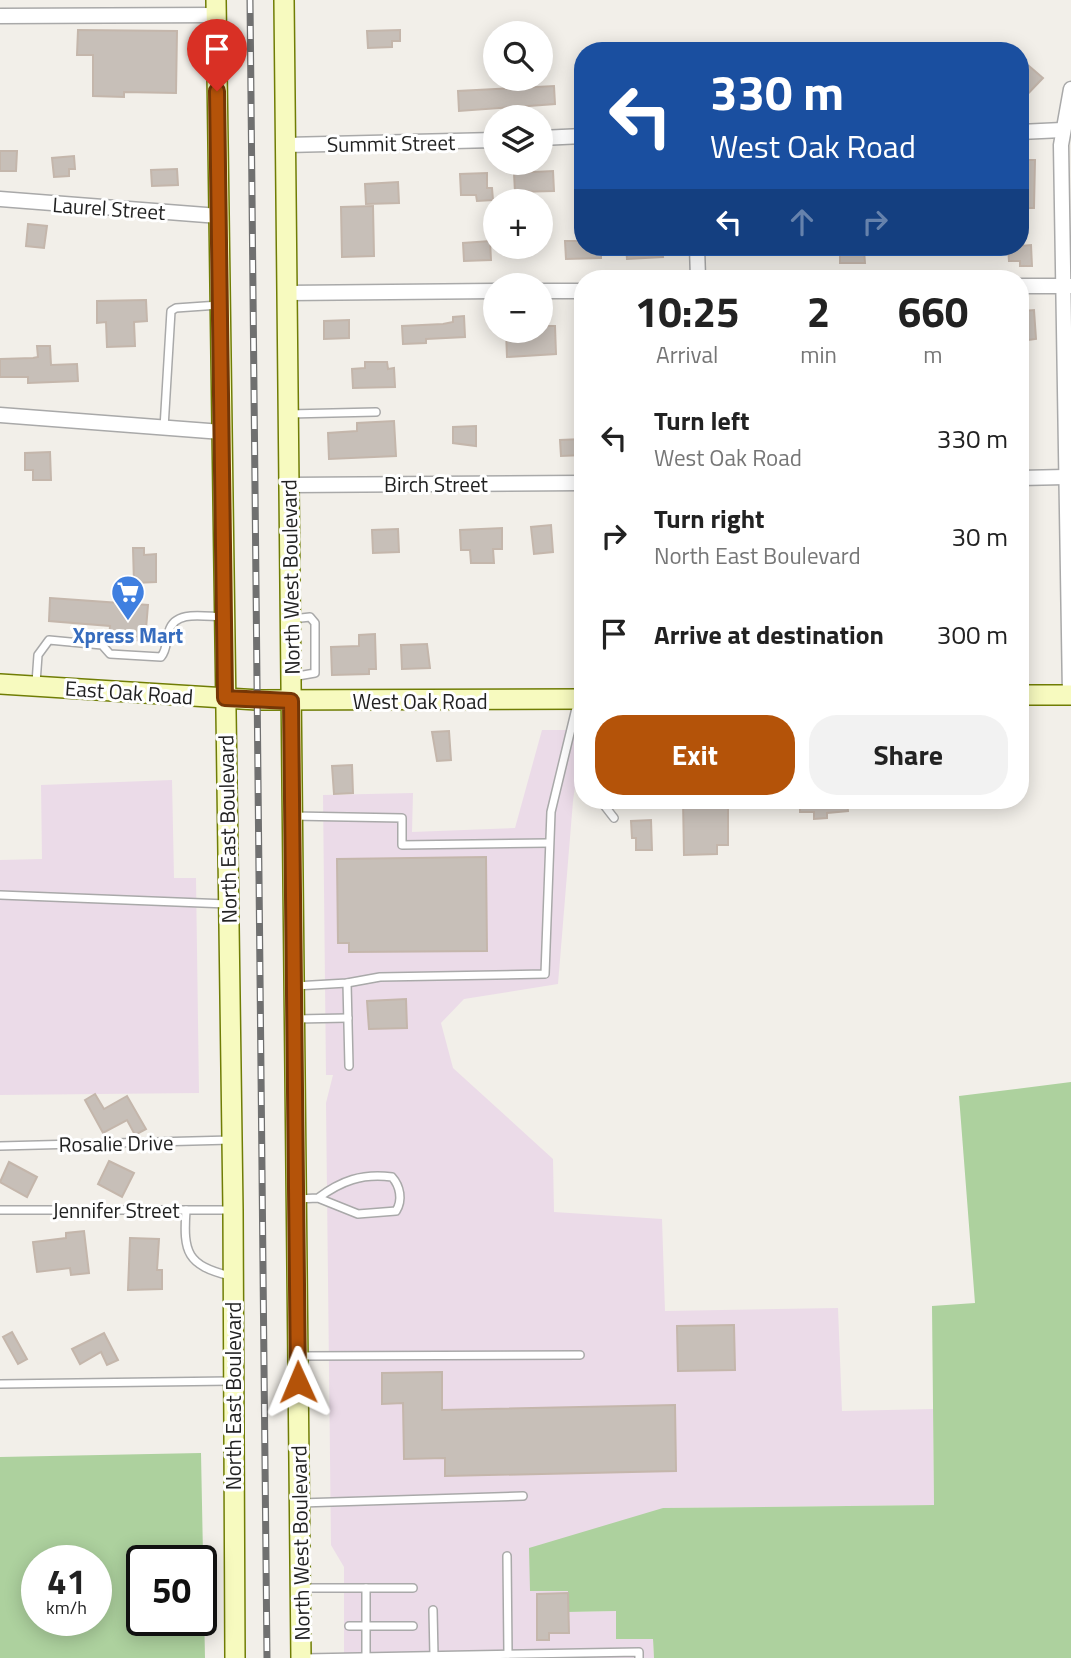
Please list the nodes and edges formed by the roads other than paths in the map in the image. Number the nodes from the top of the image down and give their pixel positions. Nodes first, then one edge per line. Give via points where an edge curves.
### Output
1 (285, 0) edge
2 (216, 8) edge
3 (0, 16) edge
4 (1071, 89) edge
5 (1062, 130) junction
6 (1029, 132) edge
7 (574, 136) edge
8 (553, 137) edge
9 (483, 140) edge
10 (286, 145) junction
11 (0, 199) edge
12 (219, 216) junction
13 (1029, 286) edge
14 (1067, 286) edge
15 (483, 291) edge
16 (553, 291) edge
17 (574, 291) edge
18 (287, 293) junction
19 (220, 305) junction
20 (376, 412) dead end
21 (288, 414) junction
22 (0, 415) edge
23 (164, 428) junction
24 (222, 432) junction
25 (1065, 477) junction
26 (1029, 478) edge
27 (574, 483) edge
28 (289, 485) junction
29 (224, 617) junction
30 (0, 684) edge
31 (36, 687) junction
32 (1029, 695) edge
33 (1070, 695) edge
34 (225, 698) junction
35 (574, 699) edge
36 (258, 700) joint
37 (291, 701) junction
38 (574, 725) edge
39 (607, 809) edge
40 (293, 816) junction
41 (614, 818) dead end
42 (550, 843) junction
43 (0, 895) edge
44 (227, 904) junction
45 (347, 984) junction
46 (294, 986) junction
47 (348, 1018) junction
48 (295, 1019) junction
49 (349, 1066) dead end
50 (231, 1140) junction
51 (0, 1146) edge
52 (317, 1198) junction
53 (296, 1199) junction
54 (0, 1210) edge
55 (186, 1210) junction
56 (233, 1210) junction
57 (232, 1276) junction
58 (580, 1355) dead end
59 (298, 1356) junction
60 (231, 1381) junction
61 (0, 1384) edge
62 (523, 1496) dead end
63 (299, 1503) junction
64 (507, 1556) dead end
65 (300, 1588) junction
66 (366, 1588) junction
67 (413, 1588) dead end
68 (433, 1610) dead end
69 (349, 1626) dead end
70 (366, 1626) junction
71 (413, 1626) dead end
72 (508, 1654) junction
73 (591, 1655) edge
74 (434, 1656) junction
75 (532, 1656) edge
76 (365, 1657) edge
77 (235, 1658) edge
78 (303, 1658) edge
79 (639, 1658) edge

1 - 10 main road, North West Boulevard
2 - 3 street
2 - 12 main road, North East Boulevard
4 - 5 street
5 - 6 street
5 - 14 street
7 - 8 street
9 - 10 street, Summit Street
10 - 18 main road, North West Boulevard
11 - 12 street, Laurel Street
12 - 19 main road, North East Boulevard
13 - 14 street
14 - 25 street
15 - 18 street
16 - 17 street
18 - 21 main road, North West Boulevard
19 - 23 lane via 171,311
19 - 24 main road, North East Boulevard
20 - 21 lane
21 - 28 main road, North West Boulevard
22 - 23 street
23 - 24 street
24 - 29 main road, North East Boulevard
25 - 26 street
25 - 33 street
27 - 28 street, Birch Street
28 - 37 main road, North West Boulevard
29 - 31 lane via 175,620 161,657 110,654 102,645 49,640 38,654
29 - 34 main road, North East Boulevard
30 - 31 main road, East Oak Road
31 - 34 main road, East Oak Road
32 - 33 main road
34 - 36 main road, East Oak Road
34 - 44 main road, North East Boulevard
35 - 37 main road, West Oak Road
36 - 37 main road, West Oak Road
37 - 40 main road, North West Boulevard
38 - 42 lane via 551,812
39 - 41 lane
40 - 42 lane via 402,818 402,845
40 - 46 main road, North West Boulevard
42 - 45 lane via 545,974 380,977
43 - 44 lane
44 - 50 main road, North East Boulevard
45 - 46 lane
45 - 47 lane
46 - 48 main road, North West Boulevard
47 - 48 lane
47 - 49 lane
48 - 53 main road, North West Boulevard
50 - 51 lane, Rosalie Drive
50 - 56 main road, North East Boulevard
52 - 52 lane via 358,1214 396,1211 400,1205 399,1185 392,1177 378,1175 351,1178
52 - 53 lane
53 - 59 main road, North West Boulevard
54 - 55 lane, Jennifer Street
55 - 56 lane, Jennifer Street
55 - 57 lane via 186,1246 191,1259
56 - 57 main road, North East Boulevard
57 - 60 main road, North East Boulevard
58 - 59 lane
59 - 63 main road, North West Boulevard
60 - 61 lane
60 - 77 main road, North East Boulevard
62 - 63 lane
63 - 65 main road, North West Boulevard
64 - 72 lane
65 - 66 lane
65 - 78 main road, North West Boulevard
66 - 67 lane
66 - 70 lane
68 - 74 lane
69 - 70 lane
70 - 71 lane
70 - 76 lane
72 - 74 lane
72 - 75 lane
73 - 75 lane
73 - 79 lane via 639,1652
74 - 76 lane
76 - 78 lane

